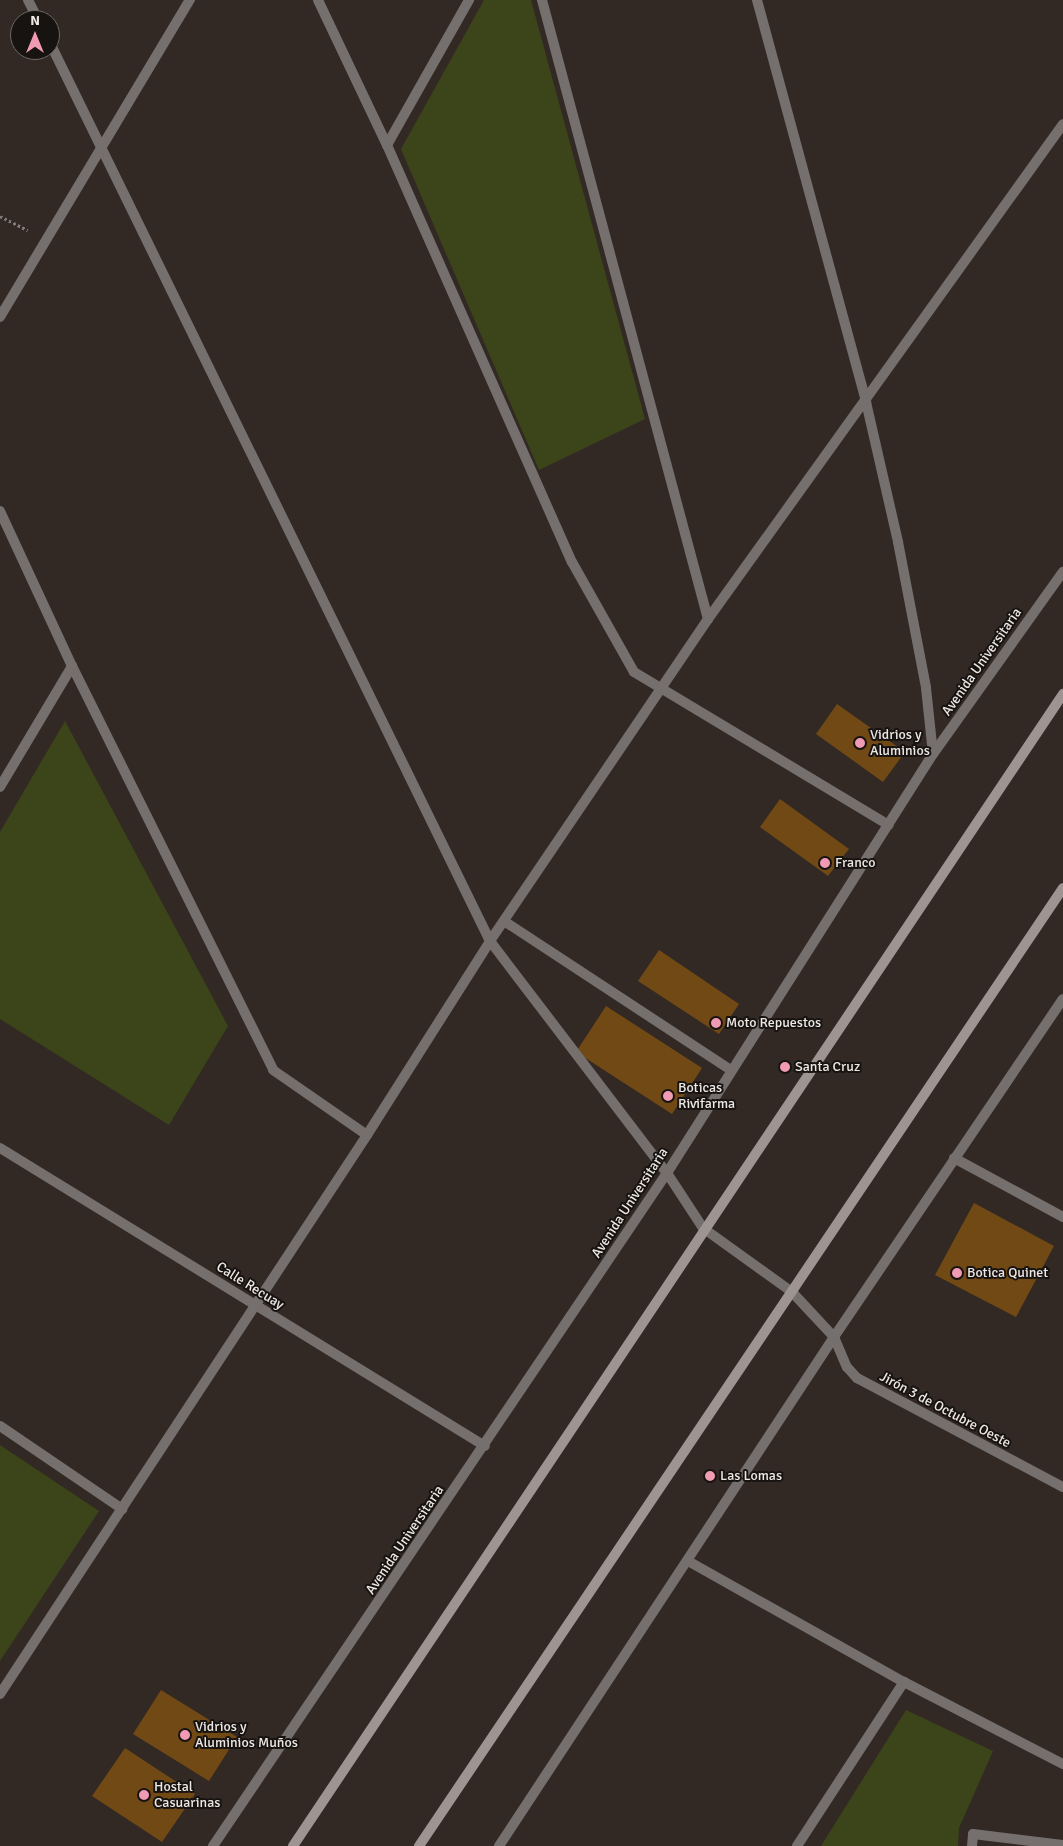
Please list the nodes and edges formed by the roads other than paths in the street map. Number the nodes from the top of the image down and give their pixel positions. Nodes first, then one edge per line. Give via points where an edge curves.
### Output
1 (190, 0) edge
2 (318, 0) edge
3 (469, 0) edge
4 (542, 0) edge
5 (756, 0) edge
6 (58, 60) edge
7 (1063, 124) edge
8 (101, 145) junction
9 (387, 146) junction
10 (0, 318) edge
11 (866, 402) junction
12 (0, 510) edge
13 (1063, 572) edge
14 (708, 619) junction
15 (72, 666) junction
16 (664, 690) junction
17 (1063, 694) edge
18 (933, 754) junction
19 (0, 787) edge
20 (888, 825) junction
21 (1063, 888) edge
22 (504, 921) junction
23 (490, 941) junction
24 (1063, 999) edge
25 (731, 1070) junction
26 (368, 1135) junction
27 (0, 1148) edge
28 (954, 1158) junction
29 (666, 1173) junction
30 (1063, 1217) edge
31 (703, 1228) junction
32 (792, 1292) junction
33 (256, 1306) junction
34 (834, 1337) junction
35 (0, 1426) edge
36 (485, 1446) junction
37 (1063, 1487) edge
38 (122, 1509) junction
39 (688, 1560) junction
40 (904, 1682) junction
41 (0, 1694) edge
42 (1063, 1764) edge
43 (1063, 1845) edge
44 (213, 1846) edge
45 (293, 1846) edge
46 (420, 1846) edge
47 (499, 1846) edge
48 (797, 1846) edge
49 (972, 1846) edge

1 - 8 street
2 - 9 street
3 - 9 street
4 - 14 street
5 - 11 street
6 - 8 street
7 - 11 street
8 - 10 street
8 - 23 street
9 - 16 street via 572,562 634,672
11 - 14 street
11 - 18 street via 898,542 926,688
12 - 15 street
13 - 18 street, Avenida Universitaria
14 - 16 street
15 - 19 street
15 - 26 street via 272,1070
16 - 20 street
16 - 22 street
17 - 31 main road
18 - 20 street, Avenida Universitaria
20 - 25 street, Avenida Universitaria
21 - 32 main road
22 - 23 street
22 - 25 street
23 - 26 street
23 - 29 street
24 - 28 street
25 - 29 street, Avenida Universitaria
26 - 33 street
27 - 33 street, Calle Recuay
28 - 30 street
28 - 34 street
29 - 31 street
29 - 36 street, Avenida Universitaria
31 - 32 street, Jirón 3 de Octubre Oeste
31 - 45 main road
32 - 34 street, Jirón 3 de Octubre Oeste
32 - 46 main road
33 - 36 street, Calle Recuay
33 - 38 street
34 - 37 street, Jirón 3 de Octubre Oeste via 847,1367 857,1378
34 - 39 street
35 - 38 street
36 - 44 street, Avenida Universitaria
38 - 41 street
39 - 40 street
39 - 47 street
40 - 42 street
40 - 48 street
43 - 49 street via 973,1834

